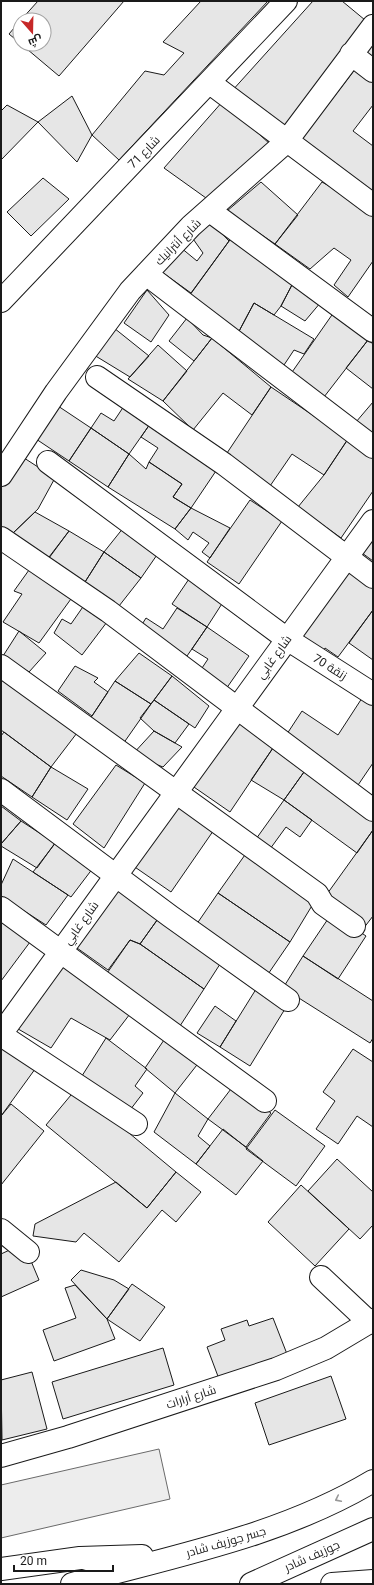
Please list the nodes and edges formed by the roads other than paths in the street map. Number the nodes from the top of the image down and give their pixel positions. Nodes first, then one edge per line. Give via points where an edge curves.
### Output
1 (286, 1) edge
2 (373, 26) edge
3 (351, 54) junction
4 (373, 71) edge
5 (210, 83) junction
6 (286, 142) junction
7 (373, 205) edge
8 (210, 211) junction
9 (146, 274) junction
10 (1, 301) edge
11 (373, 330) edge
12 (97, 377) dead end
13 (373, 447) edge
14 (48, 462) dead end
15 (1, 475) edge
16 (373, 521) edge
17 (1, 538) edge
18 (346, 558) junction
19 (373, 577) edge
20 (287, 639) junction
21 (1, 666) edge
22 (373, 694) edge
23 (236, 708) junction
24 (1, 790) edge
25 (175, 793) junction
26 (373, 810) edge
27 (116, 875) junction
28 (1, 908) edge
29 (354, 926) dead end
30 (60, 951) junction
31 (288, 1000) dead end
32 (1, 1035) edge
33 (266, 1101) dead end
34 (136, 1124) dead end
35 (1, 1230) edge
36 (28, 1252) dead end
37 (321, 1277) dead end
38 (372, 1321) edge
39 (1, 1456) edge
40 (373, 1481) edge
41 (373, 1529) edge
42 (179, 1555) junction
43 (1, 1569) edge
44 (373, 1581) edge
45 (72, 1584) edge
46 (252, 1584) edge
47 (332, 1584) edge

1 - 5 main road, شارع 71
2 - 3 main road, شارع أنترانيك
3 - 4 main road
3 - 6 main road, شارع أنترانيك
5 - 6 main road
5 - 10 main road, شارع 71
6 - 7 main road
6 - 8 main road, شارع أنترانيك
8 - 9 main road, شارع أنترانيك via 191,226
8 - 11 main road
9 - 13 main road
9 - 15 main road, شارع أنترانيك via 130,291 56,392
12 - 18 main road via 224,464
14 - 20 main road, زنقة 70
16 - 18 main road, شارع غابي
17 - 23 main road via 108,611
18 - 19 main road
18 - 20 main road, شارع غابي
20 - 22 main road, زنقة 70
20 - 23 main road, شارع غابي
21 - 25 main road
23 - 25 main road, شارع غابي
23 - 26 main road
24 - 27 main road
25 - 27 main road, شارع غابي
25 - 29 main road via 317,894 323,904
27 - 30 main road, شارع غابي
27 - 31 main road
28 - 30 main road
30 - 32 main road, شارع غابي
30 - 33 main road
32 - 34 main road
35 - 36 main road
37 - 38 main road
38 - 39 main road, شارع أرارات via 326,1348 276,1369 68,1437
40 -> 42 main road, جسر جوزيف شادر via 308,1514 258,1534
41 - 46 main road, جوزيف شادر
42 - 43 main road via 80,1558
42 - 45 main road, جسر جوزيف شادر
44 - 47 main road

